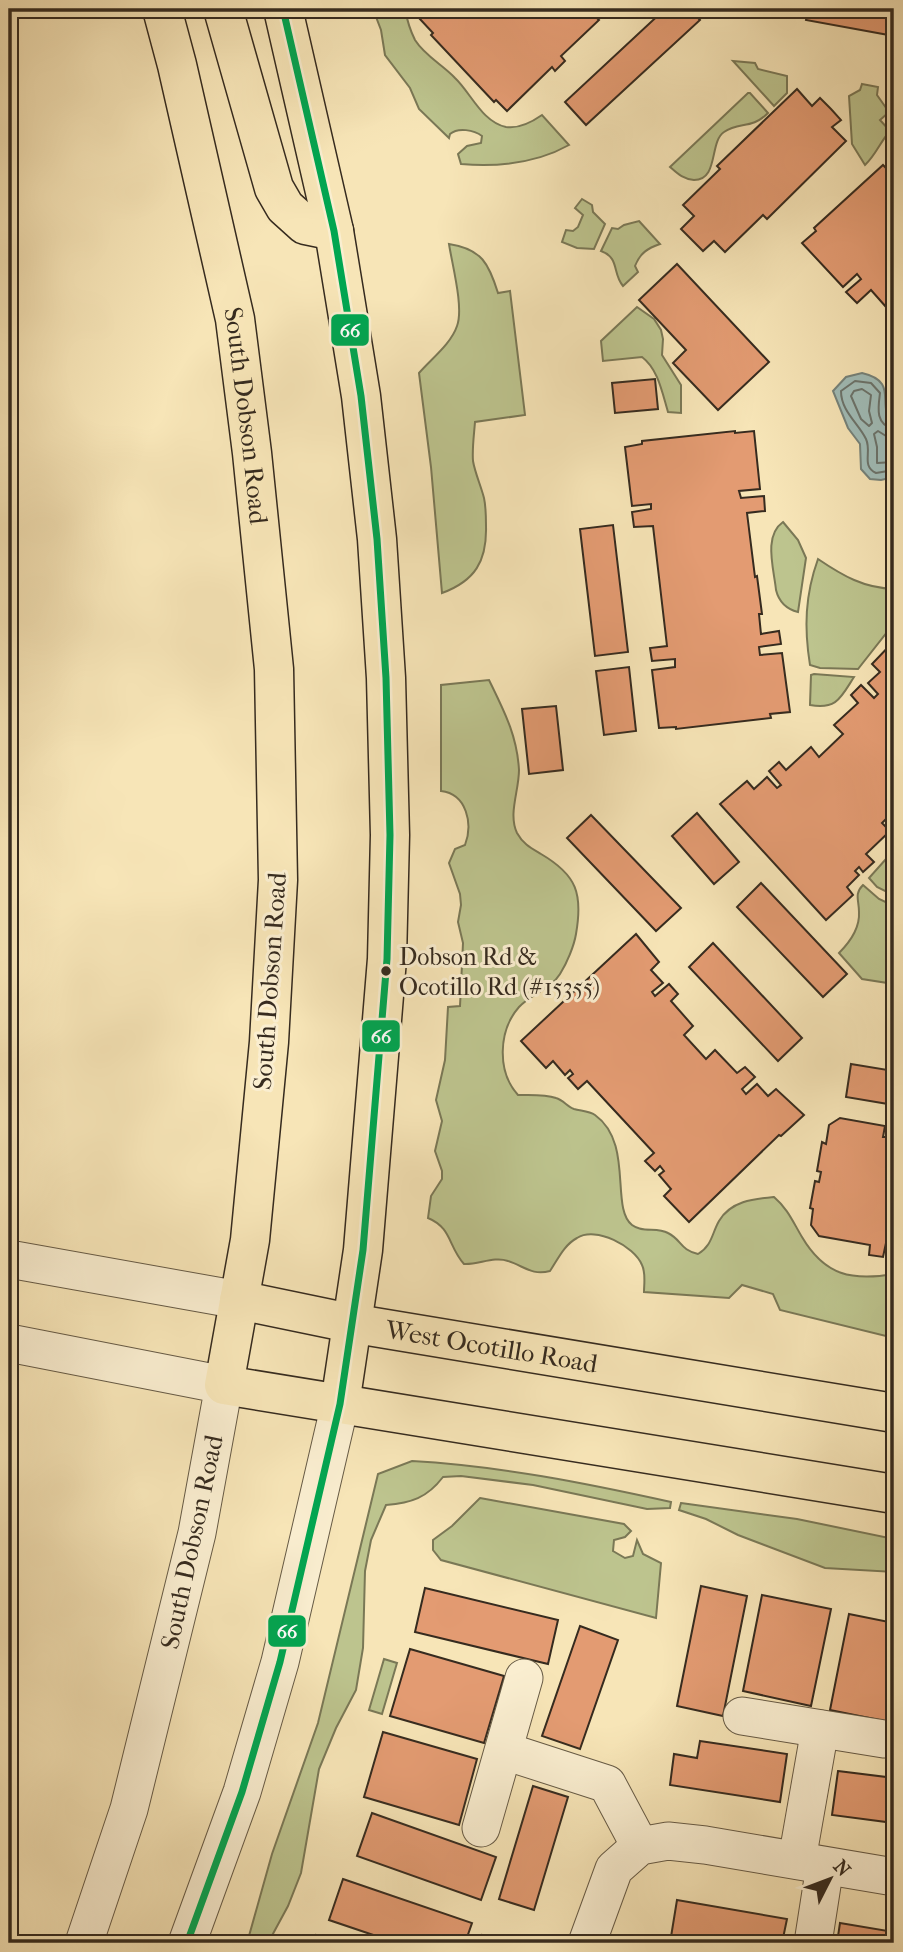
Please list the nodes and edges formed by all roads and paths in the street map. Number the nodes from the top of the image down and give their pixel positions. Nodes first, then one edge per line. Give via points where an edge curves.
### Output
1 (162, 9) edge
2 (223, 9) edge
3 (283, 9) edge
4 (334, 231) junction
5 (9, 1259) edge
6 (240, 1300) junction
7 (350, 1323) junction
8 (9, 1343) edge
9 (224, 1385) junction
10 (340, 1404) junction
11 (894, 1413) edge
12 (894, 1494) edge
13 (524, 1678) dead end
14 (742, 1716) dead end
15 (820, 1729) junction
16 (884, 1739) dead end
17 (505, 1751) junction
18 (481, 1828) dead end
19 (640, 1846) junction
20 (811, 1863) junction
21 (894, 1877) edge
22 (84, 1943) edge
23 (187, 1943) edge
24 (587, 1943) edge
25 (813, 1943) edge

1 - 6 main road, South Dobson Road via 235,319 274,669 278,894 268,1055
2 - 4 main road via 274,188 285,207 305,225
3 - 4 main road
4 - 7 main road via 361,396 377,539 390,835 379,1078 363,1250
5 - 6 street, West Ocotillo Road
6 - 7 main road, West Ocotillo Road
6 - 9 main road, South Dobson Road
7 - 10 main road
7 - 11 main road, West Ocotillo Road
8 - 9 street
9 - 10 main road
9 - 22 street, South Dobson Road via 197,1533 129,1809
10 - 12 main road
10 - 23 street via 280,1662 242,1792
13 - 17 street
14 - 15 street
15 - 16 street
15 - 20 street
17 - 18 street
17 - 19 street via 607,1784
19 - 20 street via 668,1840
19 - 24 street via 614,1869
20 - 21 street
20 - 25 street

